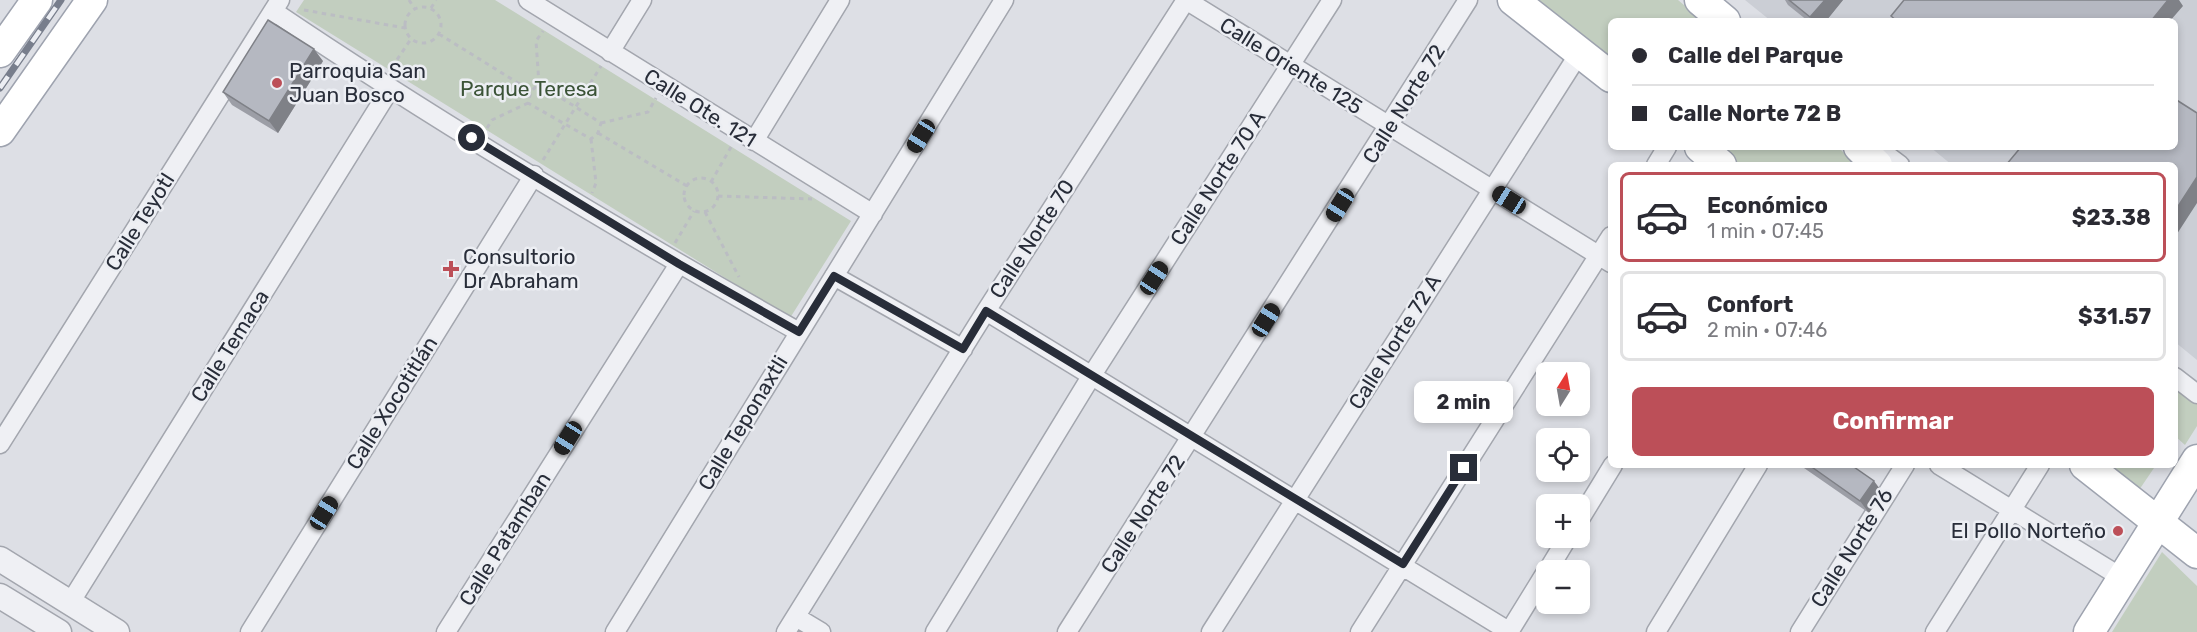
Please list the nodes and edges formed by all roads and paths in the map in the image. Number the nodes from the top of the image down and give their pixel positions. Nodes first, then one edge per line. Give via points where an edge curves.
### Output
1 (37, 0) edge
2 (92, 0) edge
3 (410, 0) edge
4 (436, 0) edge
5 (528, 0) edge
6 (642, 0) edge
7 (840, 0) edge
8 (1004, 0) edge
9 (1186, 0) edge
10 (1332, 0) edge
11 (1468, 0) edge
12 (1513, 0) edge
13 (1700, 0) edge
14 (283, 6) edge
15 (414, 8) junction
16 (431, 8) junction
17 (1721, 18) edge
18 (546, 25) dead end
19 (405, 28) junction
20 (439, 34) junction
21 (411, 39) junction
22 (0, 52) edge
23 (610, 52) junction
24 (1580, 52) junction
25 (1290, 66) junction
26 (1608, 75) edge
27 (390, 80) junction
28 (539, 84) junction
29 (531, 91) junction
30 (658, 95) dead end
31 (528, 102) junction
32 (601, 123) junction
33 (1389, 128) junction
34 (0, 131) edge
35 (485, 131) dead end
36 (598, 133) junction
37 (591, 140) junction
38 (754, 141) junction
39 (734, 142) dead end
40 (1704, 150) edge
41 (1862, 150) edge
42 (1880, 150) edge
43 (1718, 162) edge
44 (1874, 162) edge
45 (1896, 162) edge
46 (534, 175) junction
47 (711, 182) junction
48 (687, 186) junction
49 (1491, 189) junction
50 (718, 196) junction
51 (590, 197) dead end
52 (813, 199) dead end
53 (694, 211) junction
54 (705, 212) junction
55 (873, 214) junction
56 (675, 256) junction
57 (1605, 259) edge
58 (834, 276) junction
59 (743, 285) dead end
60 (986, 311) junction
61 (799, 332) junction
62 (963, 349) junction
63 (1092, 375) junction
64 (2178, 379) edge
65 (2197, 394) edge
66 (1193, 436) junction
67 (0, 444) edge
68 (1611, 468) edge
69 (1756, 468) edge
70 (1903, 468) edge
71 (1944, 468) edge
72 (2038, 468) edge
73 (2089, 468) edge
74 (2189, 470) edge
75 (1295, 498) junction
76 (1590, 503) edge
77 (2012, 509) junction
78 (2158, 523) junction
79 (2197, 553) edge
80 (0, 559) edge
81 (1403, 564) junction
82 (2124, 579) junction
83 (1536, 589) edge
84 (0, 596) edge
85 (70, 603) junction
86 (791, 624) edge
87 (59, 632) edge
88 (117, 632) edge
89 (250, 632) edge
90 (446, 632) edge
91 (615, 632) edge
92 (821, 632) edge
93 (935, 632) edge
94 (1067, 632) edge
95 (1211, 632) edge
96 (1360, 632) edge
97 (1510, 632) edge
98 (1656, 632) edge
99 (1800, 632) edge
100 (1935, 632) edge
101 (2089, 632) edge

1 - 22 main road
2 - 34 main road
3 - 15 path
4 - 16 path
5 - 23 street, Calle Ote. 121
6 - 23 street
7 - 38 street
8 - 55 street, Calle Teponaxtli
9 - 25 street, Calle Oriente 125
9 - 60 street, Calle Norte 70
10 - 25 street, Calle Norte 70 A
11 - 33 street, Calle Norte 72
12 - 24 main road
13 - 17 main road
14 - 19 path
14 - 27 street
14 - 67 street, Calle Teyotl
15 - 16 path
15 - 19 path via 406,16
16 - 20 path via 441,22
18 - 28 path via 536,41
19 - 21 path
20 - 21 path via 429,42
20 - 29 path
21 - 27 path
23 - 38 street, Calle Ote. 121
23 - 46 path
24 - 26 main road
24 - 49 street, Calle Norte 72 A
25 - 33 street, Calle Oriente 125
25 - 63 street, Calle Norte 70 A
27 - 46 street
27 - 85 street, Calle Temaca
28 - 29 path
28 - 32 path
29 - 31 path
30 - 32 path via 648,112
31 - 35 path via 492,120
31 - 37 path
32 - 36 path
33 - 49 street, Calle Oriente 125
33 - 66 street, Calle Norte 72
36 - 37 path
36 - 48 path
37 - 51 path via 596,183
38 - 55 street, Calle Ote. 121
39 - 47 path
40 - 43 main road
41 - 44 main road
42 - 45 street
46 - 56 street
46 - 89 street, Calle Xocotitlán
47 - 48 path via 696,179
47 - 50 path
48 - 53 path via 686,202
49 - 57 street, Calle Oriente 125
49 - 75 street, Calle Norte 72 A
50 - 52 path
50 - 54 path via 715,205
53 - 54 path
53 - 56 path
54 - 59 path
55 - 58 street, Calle Teponaxtli
56 - 61 street
56 - 90 street, Calle Patamban
57 - 81 street
58 - 61 street, Calle Teponaxtli
58 - 62 street
60 - 62 street, Calle Norte 70
60 - 63 street
61 - 91 street, Calle Teponaxtli
62 - 86 street, Calle Norte 70
63 - 66 street
63 - 93 street, Calle Norte 70 A
64 - 65 street
66 - 75 street
66 - 94 street, Calle Norte 72
68 - 76 street
69 - 98 street
70 - 99 street, Calle Norte 76
71 - 77 street
72 - 77 street
73 - 78 main road
74 - 78 main road
75 - 81 street
75 - 95 street, Calle Norte 72 A
77 - 82 street
77 - 100 street
78 - 79 main road
78 - 82 main road
80 - 85 street
81 - 96 street
81 - 97 street
82 - 101 main road
83 - 97 street
84 - 87 street
85 - 88 street
86 - 92 street

